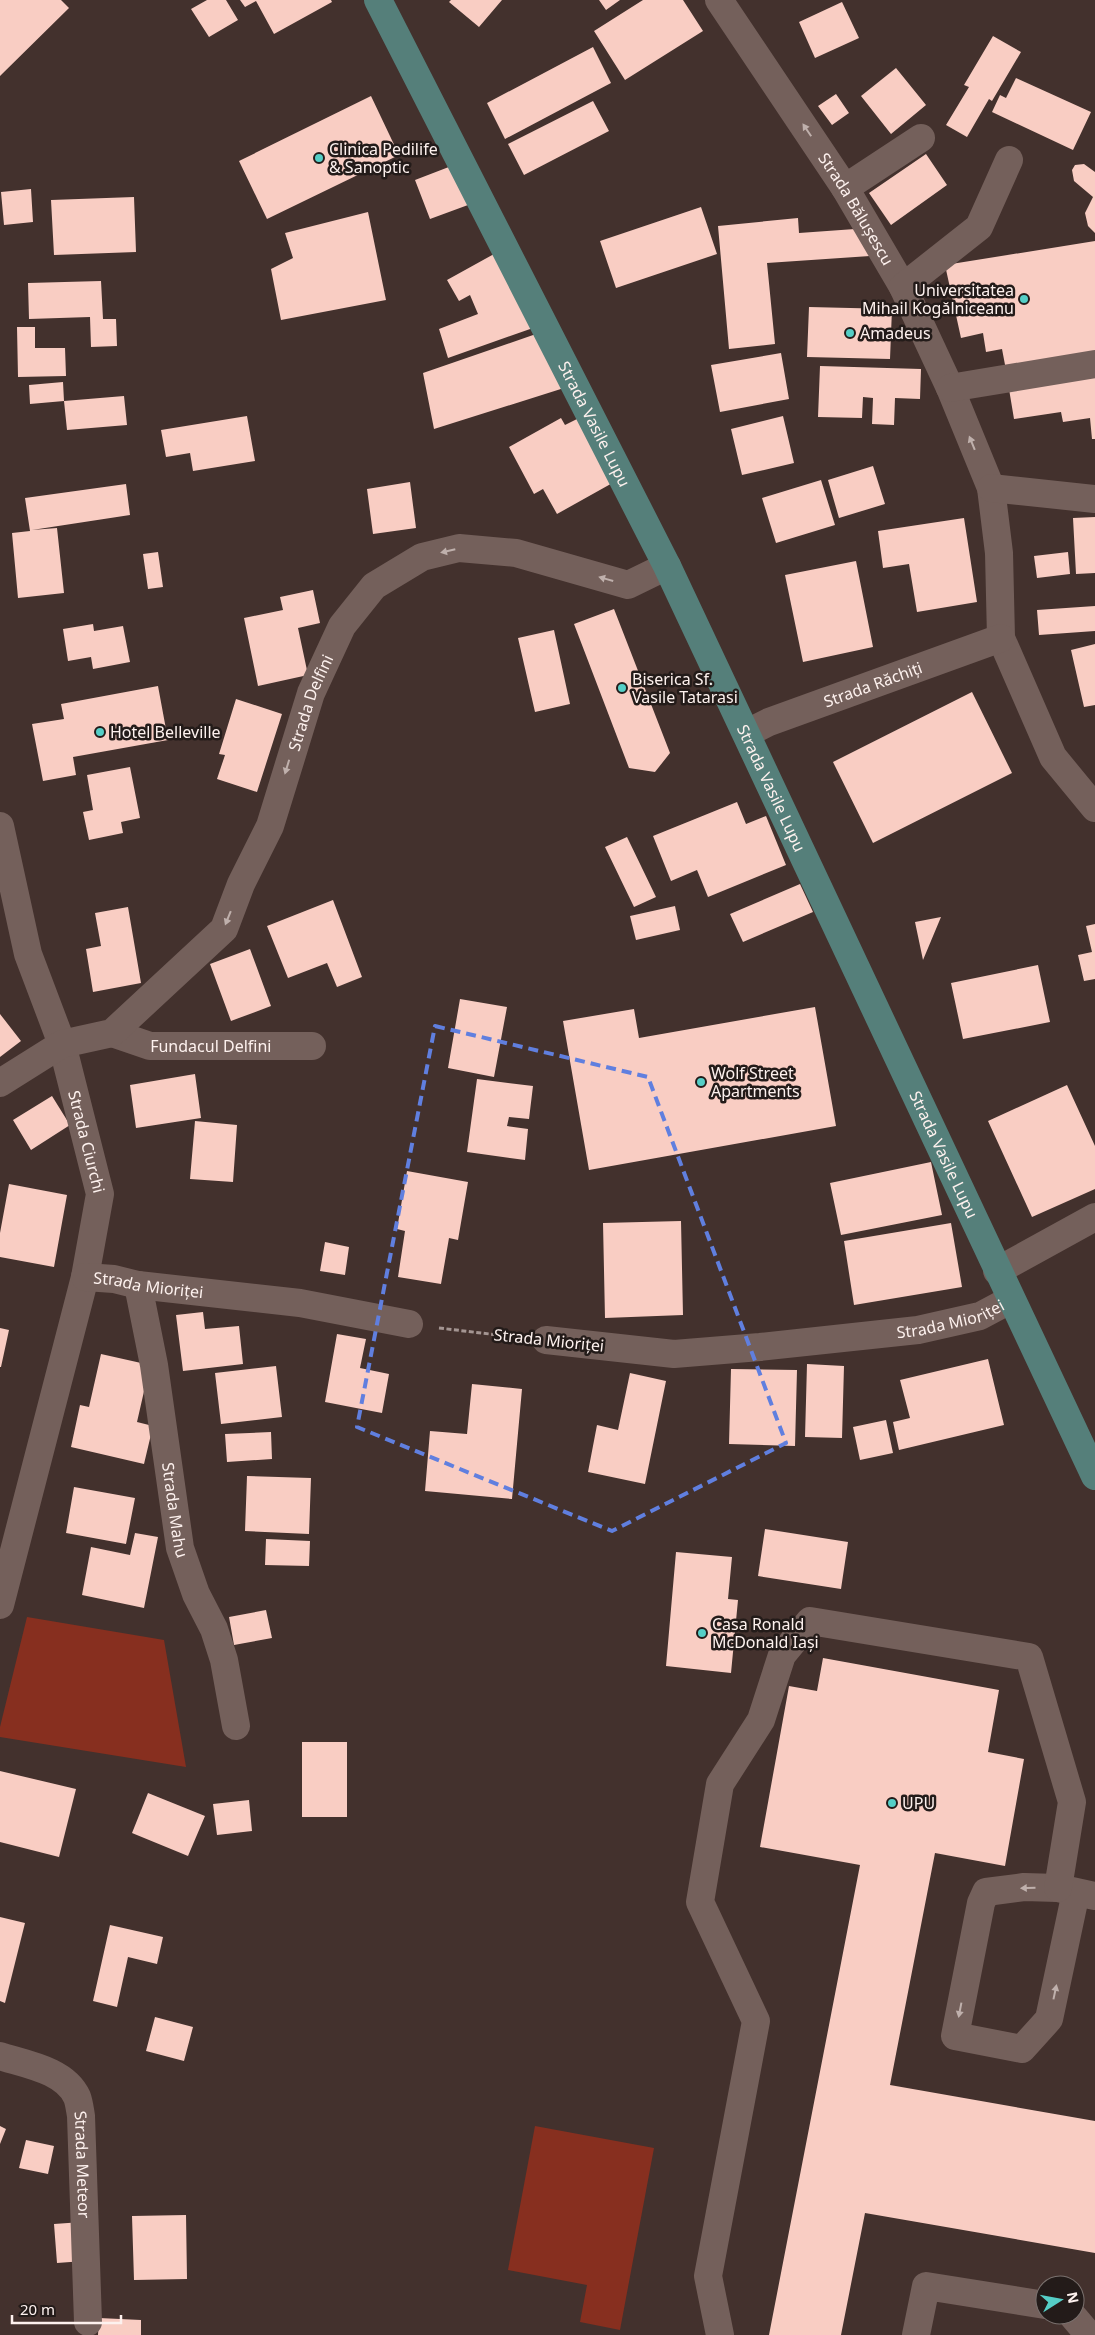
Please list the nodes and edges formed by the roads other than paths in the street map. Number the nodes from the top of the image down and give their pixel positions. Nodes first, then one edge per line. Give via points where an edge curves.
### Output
1 (378, 0) edge
2 (719, 0) edge
3 (920, 138) dead end
4 (1009, 160) dead end
5 (845, 188) junction
6 (903, 287) junction
7 (1095, 364) edge
8 (950, 388) junction
9 (990, 488) junction
10 (1095, 499) edge
11 (667, 566) junction
12 (1001, 638) junction
13 (747, 733) junction
14 (1095, 808) edge
15 (0, 828) edge
16 (112, 1032) junction
17 (62, 1044) junction
18 (312, 1046) dead end
19 (0, 1083) edge
20 (1095, 1217) edge
21 (998, 1272) junction
22 (85, 1277) junction
23 (138, 1285) junction
24 (1010, 1300) junction
25 (410, 1324) road end
26 (546, 1340) road end
27 (1095, 1476) edge
28 (0, 1605) edge
29 (236, 1726) dead end
30 (1076, 1892) edge
31 (0, 2056) edge
32 (1035, 2303) edge
33 (88, 2322) dead end
34 (1080, 2325) edge
35 (720, 2335) edge
36 (916, 2335) edge
37 (1089, 2335) edge

1 - 11 main road, Strada Vasile Lupu
5 -> 2 street, Strada Bălușescu
3 - 5 street
4 - 6 street via 979,227
5 - 6 street, Strada Bălușescu
6 - 8 street, Strada Bălușescu
7 - 8 street
9 -> 8 street, Strada Bălușescu
9 - 10 street
9 - 12 street via 999,553
11 - 13 main road, Strada Vasile Lupu
11 -> 16 street, Strada Delfini via 628,585 516,553 459,548 422,557 374,586 342,626 311,693 270,826 241,884 224,928
12 - 13 street, Strada Răchiți via 769,722
12 - 14 street via 1053,757
13 - 21 main road, Strada Vasile Lupu
15 - 17 street, Strada Ciurchi via 28,954
16 - 17 street, Strada Delfini
16 - 18 street, Fundacul Delfini via 150,1046
17 - 19 street, Strada Delfini
17 - 22 street, Strada Ciurchi via 100,1194
20 - 21 street
21 - 24 main road, Strada Vasile Lupu
22 - 23 street, Strada Mioriței
22 - 28 street, Strada Ciurchi
23 - 25 street, Strada Mioriței via 300,1303
23 - 29 street, Strada Mahu via 154,1365 180,1548 224,1660
24 - 26 street, Strada Mioriței via 980,1316 918,1330 760,1348 674,1354
24 - 27 main road, Strada Vasile Lupu
30 -> 30 street via 1024,1887 986,1892 981,1903 955,2036 1022,2048 1049,2019
30 - 35 street via 1072,1802 1029,1657 810,1621 782,1656 761,1720 720,1784 700,1902 756,2021 708,2276
31 - 33 street, Strada Meteor via 65,2081 77,2097 81,2116
32 - 36 street via 926,2286
34 - 37 street

